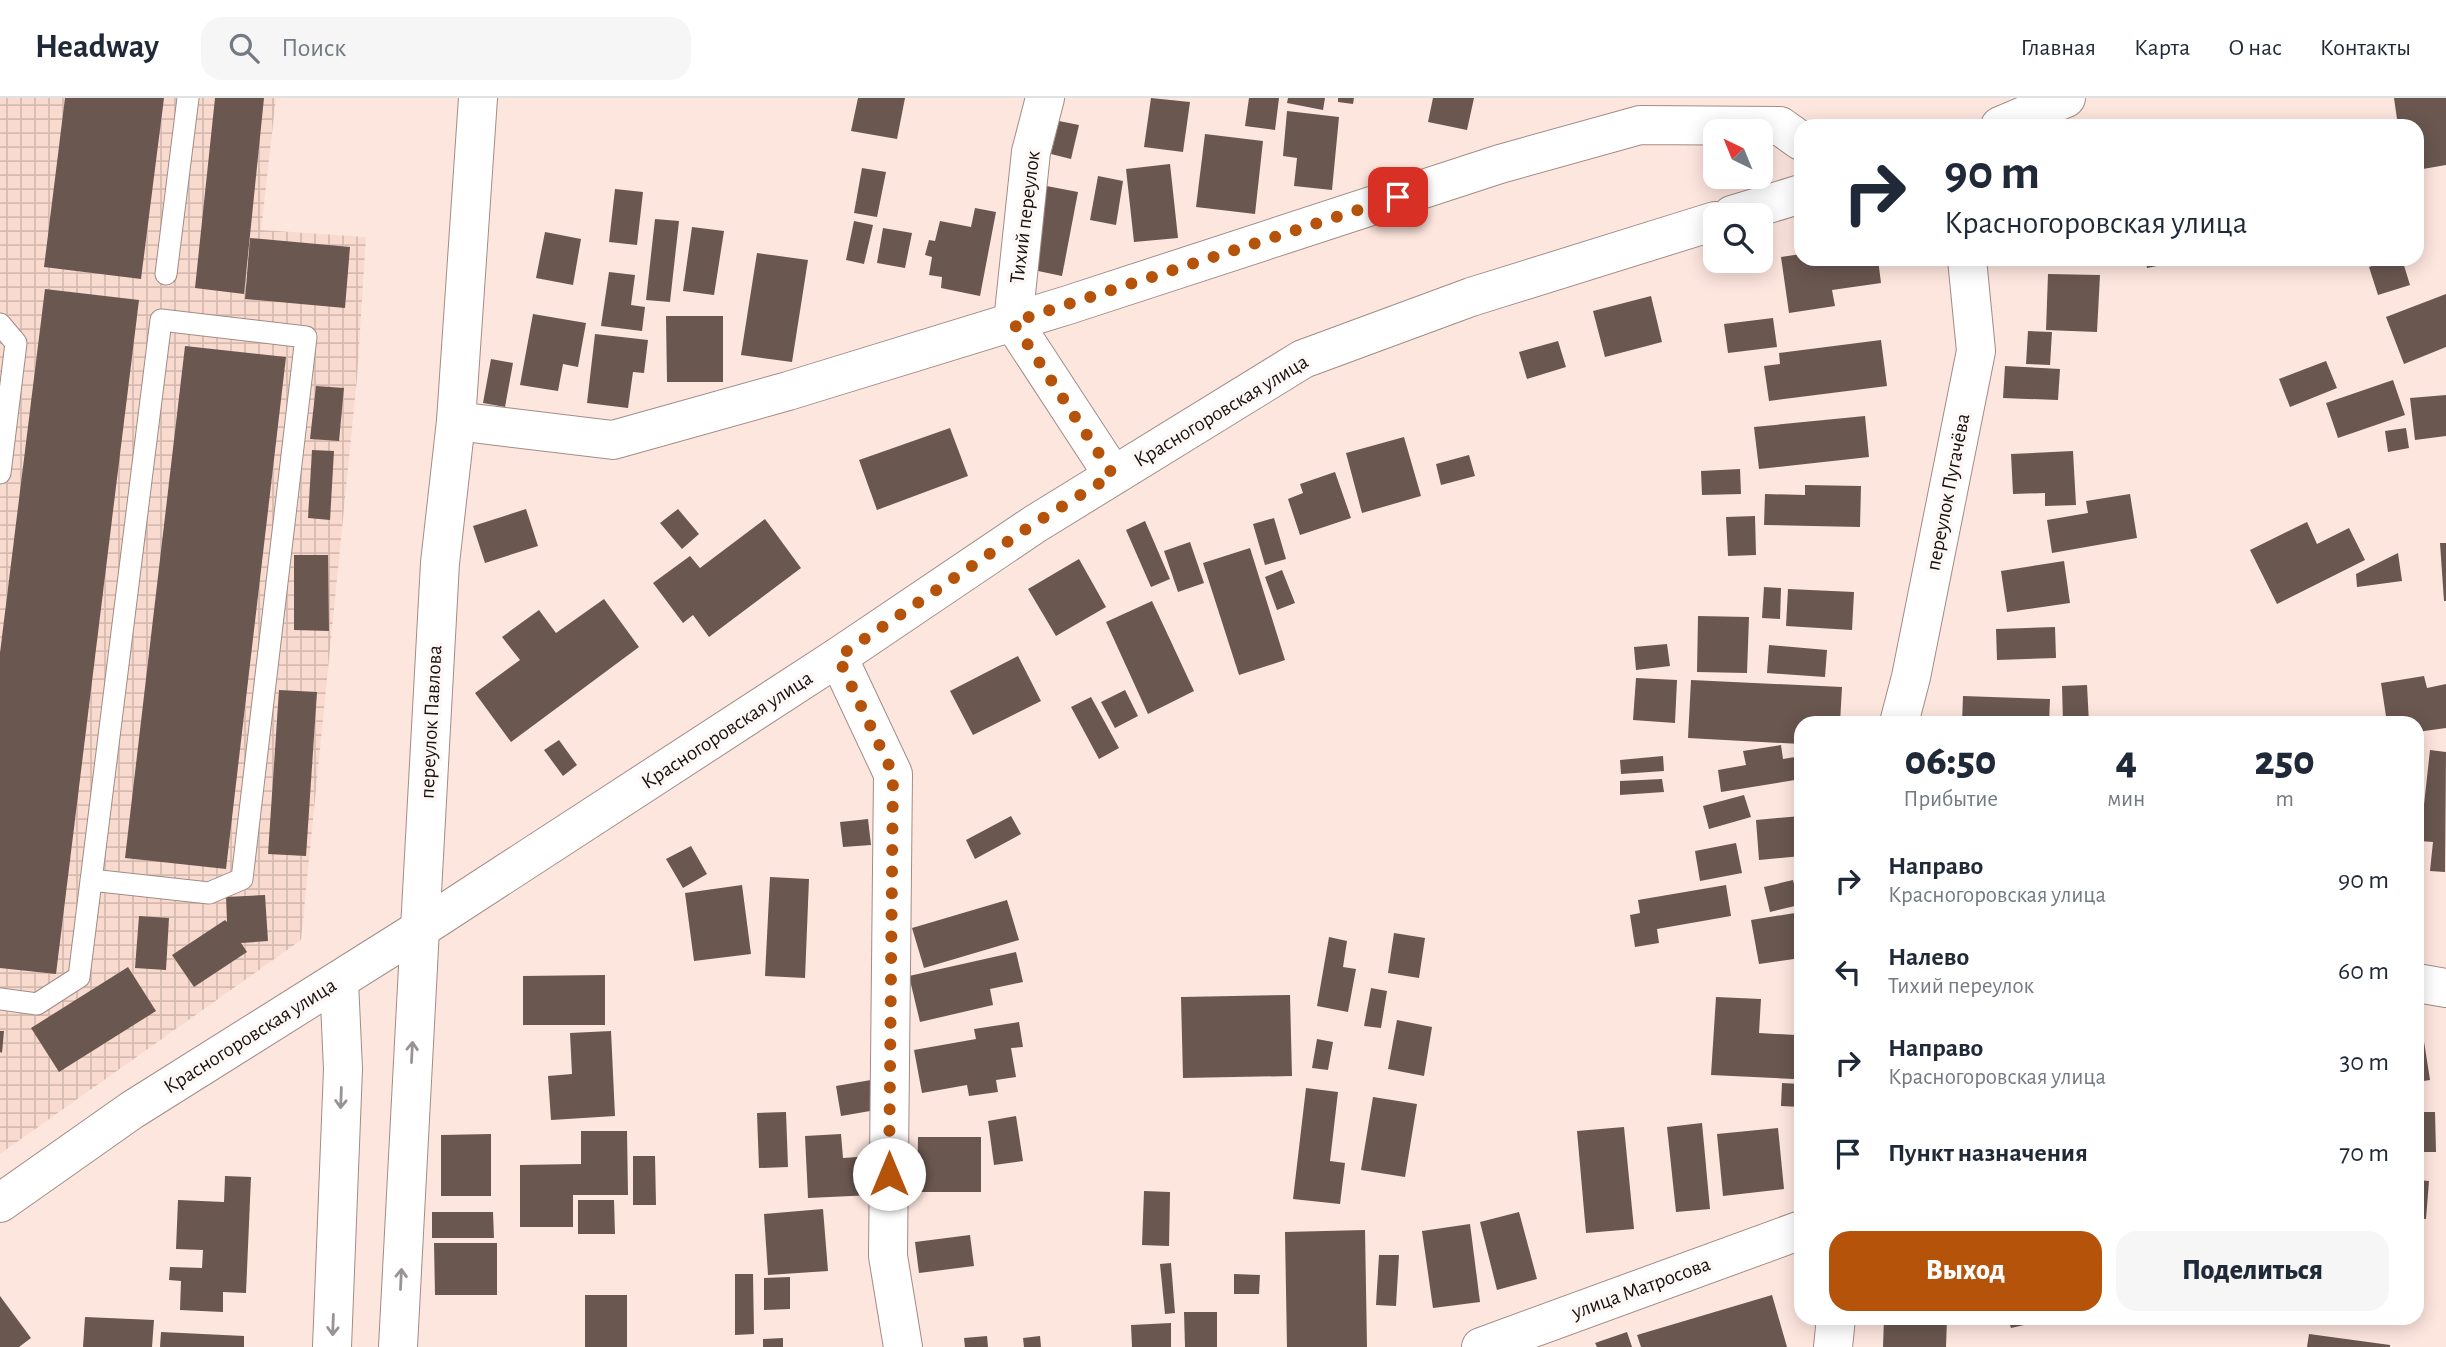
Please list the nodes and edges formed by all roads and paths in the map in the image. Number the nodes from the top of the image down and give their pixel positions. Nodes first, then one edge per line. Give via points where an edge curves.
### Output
1 (188, 98) edge
2 (478, 98) edge
3 (1045, 98) edge
4 (2066, 98) edge
5 (2016, 119) edge
6 (1794, 136) edge
7 (1794, 196) edge
8 (1771, 203) edge
9 (1703, 225) edge
10 (1968, 266) edge
11 (166, 274) dead end
12 (1013, 322) junction
13 (0, 324) edge
14 (457, 421) junction
15 (0, 473) edge
16 (1113, 475) junction
17 (838, 657) junction
18 (1901, 716) edge
19 (91, 880) junction
20 (420, 929) junction
21 (339, 981) junction
22 (2424, 984) edge
23 (2446, 988) edge
24 (0, 999) edge
25 (0, 1203) edge
26 (1794, 1233) edge
27 (1835, 1325) edge
28 (332, 1347) edge
29 (398, 1347) edge
30 (903, 1347) edge
31 (1481, 1347) edge
32 (1833, 1347) edge

1 - 11 lane
2 - 14 street, переулок Павлова
3 - 12 street, Тихий переулок via 1031,152
4 - 5 street
6 - 12 street via 1780,126 1640,125 1500,164
7 - 8 street
9 - 16 street, Красногоровская улица via 1471,298 1303,359
10 - 18 street, переулок Пугачёва via 1976,351
12 - 14 street via 613,440
12 - 16 street
13 - 15 lane via 16,343
14 - 20 street, переулок Павлова via 440,563
16 - 17 street, Красногоровская улица
17 - 20 street, Красногоровская улица
17 - 30 street via 893,774 888,1256
19 - 19 lane via 209,893 242,878 306,337 161,320
19 - 24 lane via 79,977 37,1004
20 - 21 street, Красногоровская улица
29 -> 20 street, переулок Павлова
21 - 25 street, Красногоровская улица via 132,1110
21 -> 28 street via 343,1069
22 - 23 street
26 - 31 street, улица Матросова
27 - 32 street

